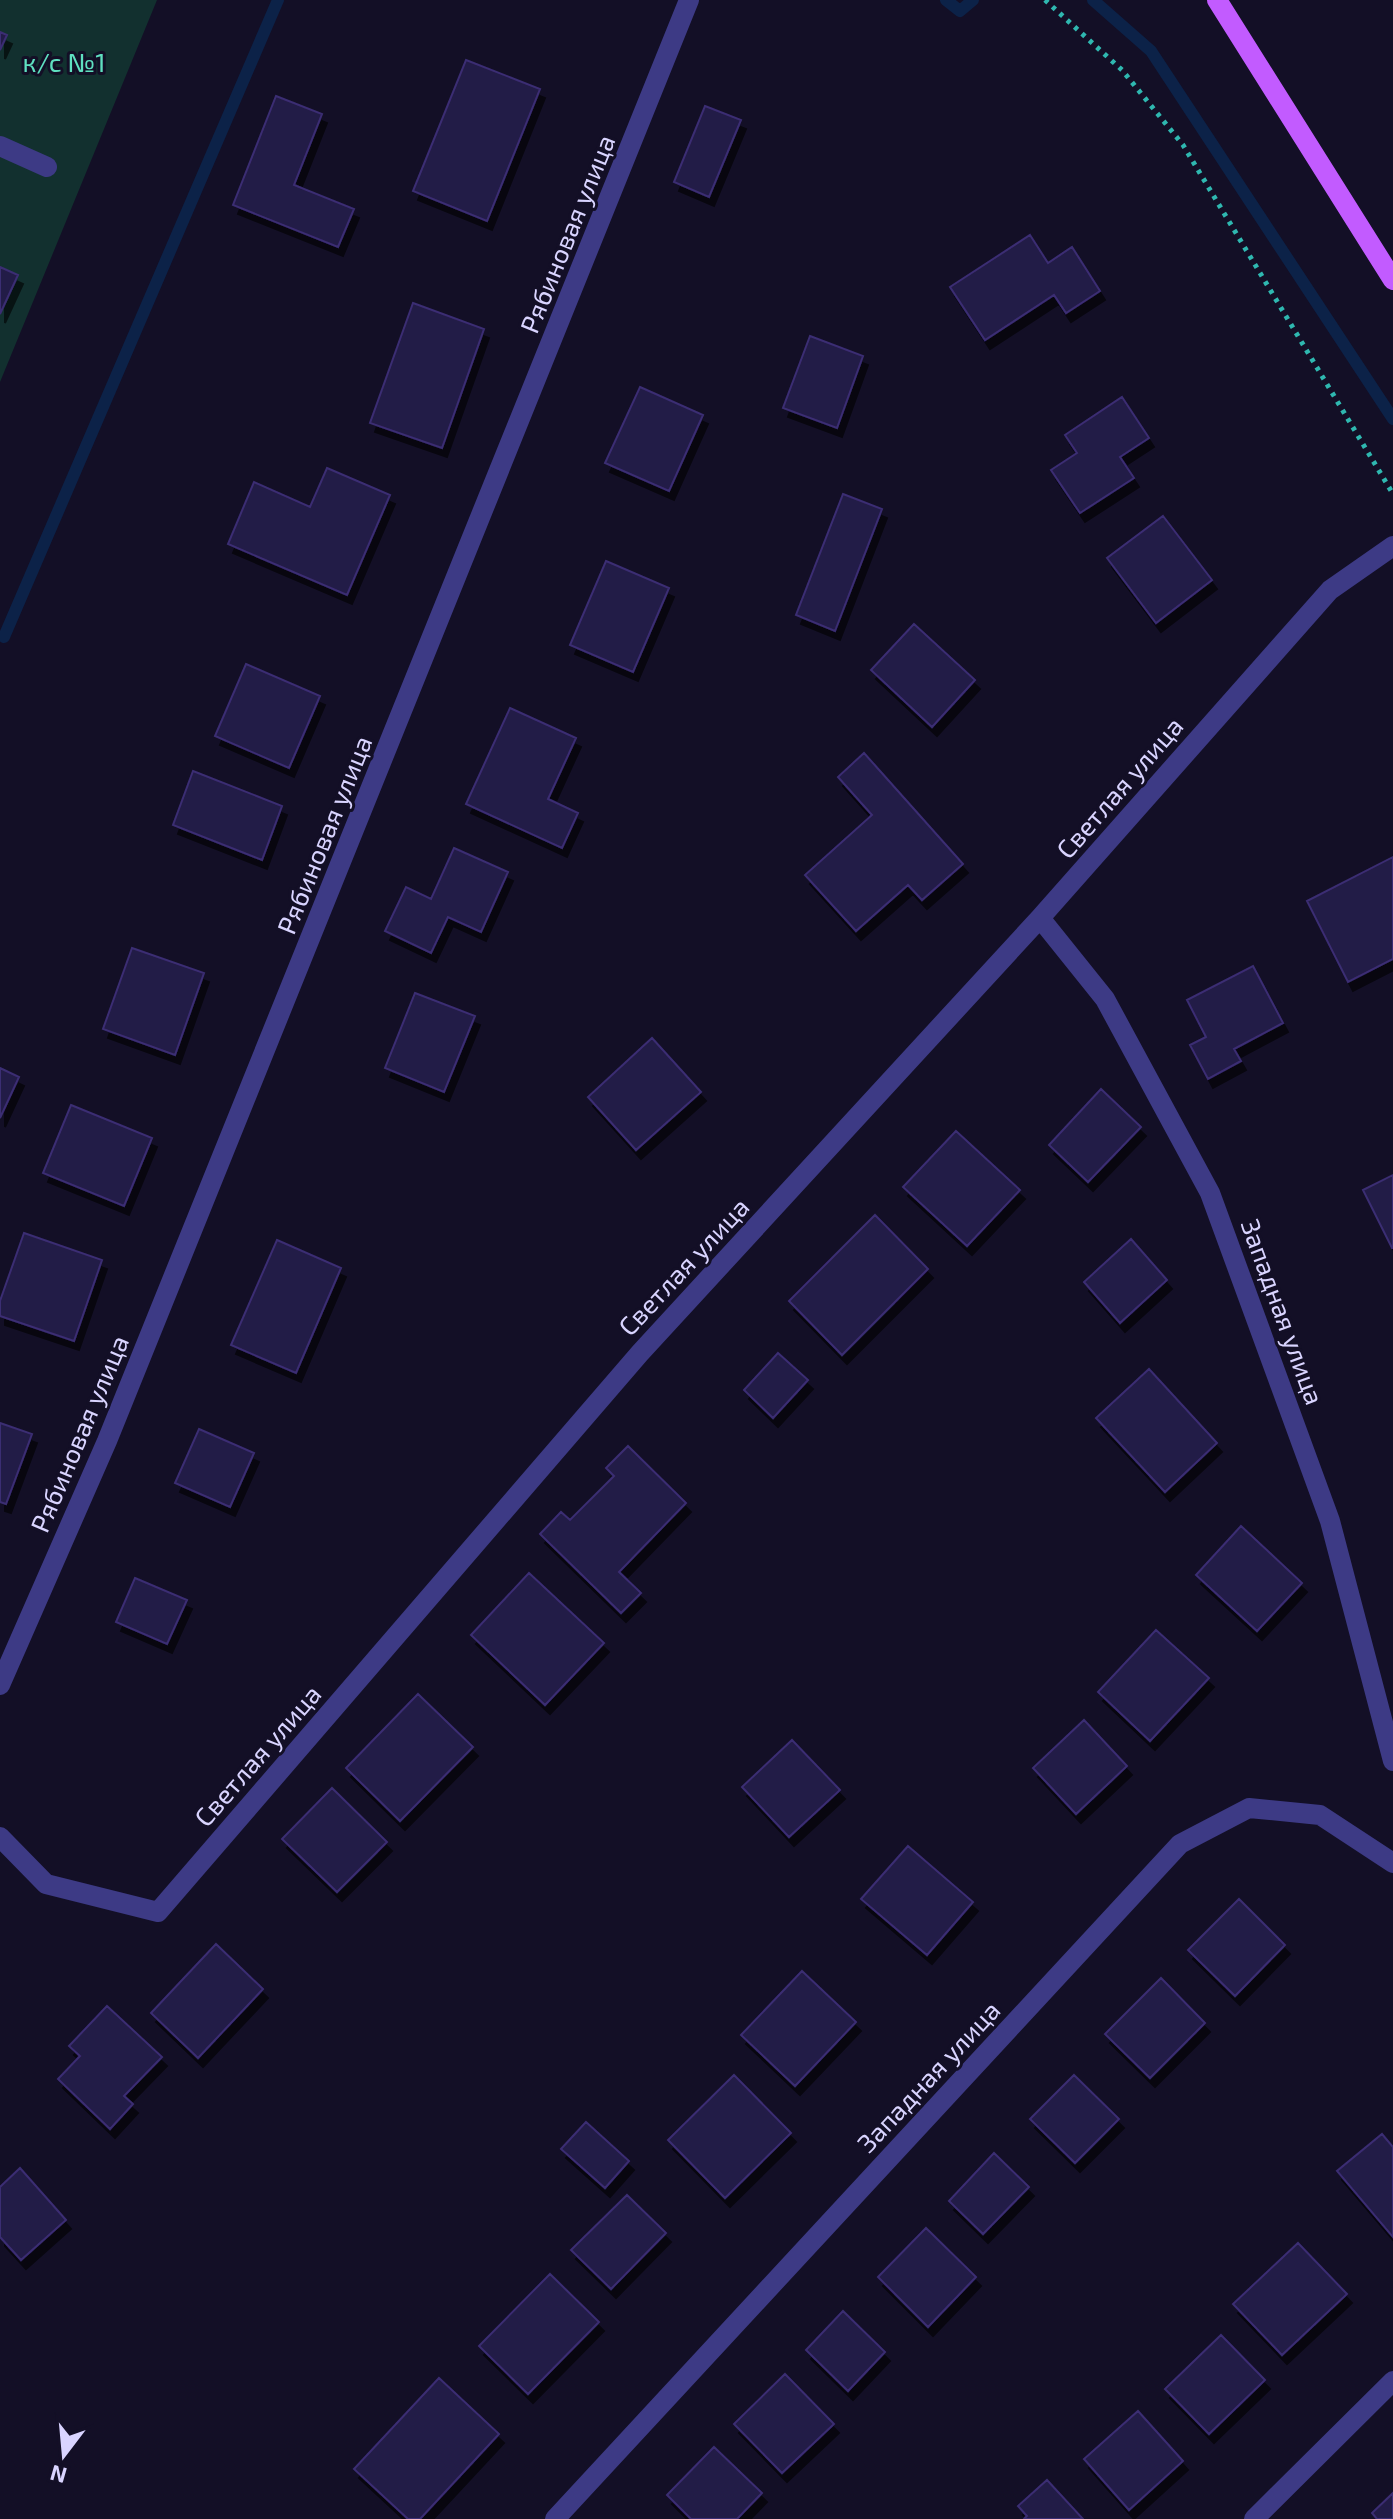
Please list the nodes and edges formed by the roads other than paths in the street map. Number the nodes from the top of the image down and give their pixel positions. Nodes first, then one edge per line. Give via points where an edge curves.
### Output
1 (689, 0) edge
2 (1217, 0) edge
3 (0, 146) edge
4 (47, 167) dead end
5 (1393, 280) edge
6 (1393, 546) edge
7 (1040, 918) junction
8 (0, 1685) edge
9 (1393, 1761) edge
10 (0, 1837) edge
11 (1393, 1863) edge
12 (1393, 2381) edge
13 (555, 2519) edge
14 (1254, 2519) edge

1 - 8 street, Рябиновая улица via 125,1397
2 - 5 main road
3 - 4 street
6 - 7 street, Светлая улица via 1330,590
7 - 9 street, Западная улица via 1105,999 1210,1193 1330,1521
7 - 10 street, Светлая улица via 640,1353 158,1912 46,1884
11 - 13 street, Западная улица via 1320,1815 1249,1808 1180,1844
12 - 14 street

